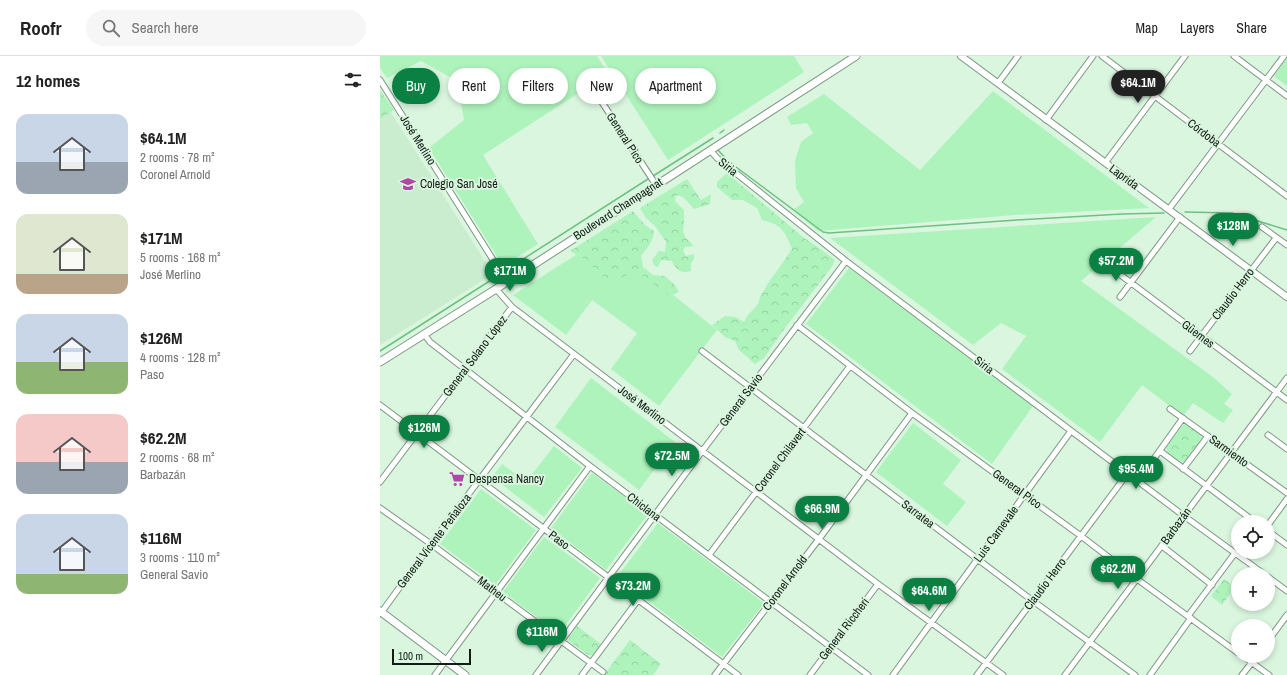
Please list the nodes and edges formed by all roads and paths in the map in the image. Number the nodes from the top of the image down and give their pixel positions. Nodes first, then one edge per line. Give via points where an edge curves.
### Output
1 (856, 56) edge
2 (961, 56) edge
3 (1018, 56) edge
4 (1093, 56) edge
5 (1102, 56) edge
6 (1185, 56) edge
7 (1234, 56) edge
8 (1284, 56) edge
9 (380, 80) edge
10 (1266, 80) junction
11 (998, 83) junction
12 (1155, 96) junction
13 (1287, 96) edge
14 (603, 104) edge
15 (1046, 120) junction
16 (1218, 144) junction
17 (710, 150) junction
18 (1105, 163) junction
19 (656, 185) junction
20 (1287, 196) edge
21 (1169, 209) junction
22 (1180, 217) junction
23 (1262, 227) dead end
24 (1287, 238) edge
25 (1278, 239) junction
26 (1287, 245) edge
27 (846, 261) junction
28 (1110, 267) dead end
29 (1251, 271) junction
30 (507, 282) junction
31 (1131, 283) junction
32 (496, 288) junction
33 (1120, 297) dead end
34 (1287, 298) edge
35 (512, 307) junction
36 (797, 325) junction
37 (424, 334) junction
38 (1202, 336) junction
39 (702, 351) dead end
40 (1190, 351) dead end
41 (574, 354) junction
42 (380, 362) edge
43 (850, 366) junction
44 (465, 370) junction
45 (1287, 378) edge
46 (750, 388) junction
47 (1276, 392) junction
48 (1287, 400) edge
49 (380, 405) edge
50 (1170, 409) dead end
51 (912, 413) junction
52 (526, 417) junction
53 (1183, 418) junction
54 (803, 428) junction
55 (1071, 431) junction
56 (417, 433) junction
57 (1268, 435) dead end
58 (1208, 436) junction
59 (1287, 449) edge
60 (703, 450) junction
61 (1160, 451) junction
62 (1231, 453) junction
63 (590, 466) junction
64 (1183, 469) junction
65 (1128, 473) junction
66 (866, 475) junction
67 (479, 480) junction
68 (1138, 481) junction
69 (380, 482) edge
70 (1206, 486) junction
71 (756, 491) junction
72 (1287, 493) edge
73 (1024, 495) junction
74 (1287, 500) edge
75 (380, 508) edge
76 (655, 515) junction
77 (1245, 515) edge
78 (1184, 516) junction
79 (1275, 516) edge
80 (544, 529) junction
81 (1081, 536) junction
82 (1275, 536) edge
83 (819, 539) junction
84 (431, 544) junction
85 (1287, 545) edge
86 (1162, 546) junction
87 (1231, 550) edge
88 (709, 555) junction
89 (978, 559) junction
90 (1231, 559) edge
91 (1243, 559) edge
92 (1254, 567) edge
93 (608, 578) junction
94 (1137, 579) junction
95 (1275, 582) edge
96 (878, 584) junction
97 (1212, 585) junction
98 (1287, 590) edge
99 (496, 593) junction
100 (638, 600) junction
101 (1033, 600) junction
102 (771, 601) junction
103 (380, 613) edge
104 (1287, 615) edge
105 (1189, 617) junction
106 (932, 622) junction
107 (1275, 631) edge
108 (561, 641) junction
109 (1089, 642) junction
110 (831, 647) junction
111 (1231, 647) edge
112 (446, 660) junction
113 (591, 663) junction
114 (986, 663) junction
115 (1251, 663) edge
116 (1253, 663) edge
117 (723, 664) junction
118 (603, 672) dead end
119 (435, 675) edge
120 (465, 675) edge
121 (536, 675) edge
122 (582, 675) edge
123 (715, 675) edge
124 (738, 675) edge
125 (810, 675) edge
126 (868, 675) edge
127 (893, 675) edge
128 (977, 675) edge
129 (1003, 675) edge
130 (1065, 675) edge
131 (1135, 675) edge
132 (1150, 675) edge
133 (1242, 675) edge
134 (1269, 675) edge

1 - 17 main road, Boulevard Champagnat
2 - 11 street, Laprida
3 - 11 street
4 - 15 street
5 - 12 street, Córdoba
6 - 12 street
7 - 10 street
8 - 10 street
9 - 30 street, José Merlino
10 - 13 street
10 - 16 street
11 - 15 street, Laprida
12 - 16 street, Córdoba
12 - 18 street
14 - 19 street, General Pico
15 - 18 street, Laprida
16 - 20 street, Córdoba
16 - 21 street
17 - 19 main road, Boulevard Champagnat
17 - 27 street, Siria
18 - 21 street, Laprida
19 - 30 main road, Boulevard Champagnat
21 - 22 street, Laprida
22 - 29 street, Laprida
22 - 31 street
23 - 25 street
24 - 25 street
25 - 26 street
25 - 29 street, Claudio Herro
27 - 36 street, General Savio
27 - 55 street, Siria
28 - 31 street, Güemes
29 - 34 street, Laprida
29 - 38 street, Claudio Herro
30 - 32 main road, Boulevard Champagnat
31 - 33 street
31 - 38 street, Güemes
32 - 35 street, José Merlino
32 - 37 main road, Boulevard Champagnat
35 - 41 street, José Merlino
35 - 44 street, General Solano López
36 - 43 street, General Pico
36 - 46 street, General Savio
37 - 42 main road, Boulevard Champagnat
37 - 44 street, Chiclana via 430,342
38 - 40 street, Claudio Herro
38 - 47 street, Güemes
39 - 46 street, Sarratea
41 - 52 street, General Vicente Peñaloza
41 - 60 street, José Merlino
43 - 51 street, General Pico
43 - 54 street, Coronel Chilavert
44 - 52 street, Chiclana
44 - 56 street, General Solano López
45 - 47 street, Barbazán
46 - 54 street, Sarratea
46 - 60 street, General Savio
47 - 48 street, Güemes
47 - 62 street, Barbazán
49 - 56 street, Paso
50 - 53 street, Sarmiento
51 - 66 street, Coronel Arnold
51 - 73 street, General Pico
52 - 63 street, Chiclana
52 - 67 street, General Vicente Peñaloza
53 - 58 street, Sarmiento
53 - 61 street
54 - 66 street, Sarratea
54 - 71 street, Coronel Chilavert
55 - 65 street, Siria
55 - 73 street, Luis Carnevale
56 - 67 street, Paso
56 - 69 street, General Solano López
57 - 59 street
58 - 62 street, Sarmiento
58 - 64 street
60 - 71 street, José Merlino
60 - 76 street, General Savio
61 - 64 street
61 - 68 street
62 - 70 street, Barbazán
62 - 72 street, Sarmiento
63 - 76 street, Chiclana
63 - 80 street
64 - 70 street
65 - 68 street, Siria
65 - 81 street, Claudio Herro
66 - 83 street, Coronel Arnold
66 - 89 street, Sarratea
67 - 80 street, Paso
67 - 84 street, General Vicente Peñaloza
68 - 78 street, Siria
70 - 77 street
70 - 78 street, Barbazán
71 - 83 street, José Merlino
71 - 88 street, Coronel Chilavert
73 - 81 street, General Pico
73 - 89 street, Luis Carnevale
74 - 79 street
75 - 84 street, Matheu
76 - 88 street, Chiclana
76 - 93 street, General Savio
78 - 86 street, Barbazán
78 - 87 street, Siria
80 - 93 street, Paso
80 - 99 street
81 - 94 street, General Pico
81 - 101 street, Claudio Herro
82 - 85 street
83 - 96 street, José Merlino
83 - 102 street, Coronel Arnold
84 - 99 street, Matheu
84 - 103 street, General Vicente Peñaloza
86 - 94 street, Barbazán
86 - 97 street
88 - 102 street, Chiclana
89 - 101 street, Sarratea
89 - 106 street, Luis Carnevale
90 - 97 street
91 - 92 street, Siria
93 - 100 street, Paso
93 - 108 street, General Savio
94 - 105 street, General Pico
94 - 109 street, Barbazán
95 - 98 street
96 - 106 street, José Merlino
96 - 110 street, General Riccheri
97 - 105 street
99 - 108 street, Matheu
99 - 112 street
100 - 113 street
100 - 117 street, Paso
101 - 109 street, Sarratea
101 - 114 street, Claudio Herro
102 - 110 street, Chiclana
102 - 117 street, Coronel Arnold
103 - 112 main road
104 - 107 street
105 - 111 street, General Pico
105 - 132 street
106 - 114 street, José Merlino
106 - 127 street, Luis Carnevale
108 - 113 street, Matheu
108 - 121 street, General Savio
109 - 130 street, Barbazán
109 - 131 street, Sarratea
110 - 125 street, General Riccheri
110 - 126 street, Chiclana
112 - 119 street
112 - 120 main road
113 - 118 street, Matheu
113 - 122 street
114 - 128 street, Claudio Herro
114 - 129 street, José Merlino
115 - 133 street
116 - 134 street
117 - 123 street, Coronel Arnold
117 - 124 street, Paso

